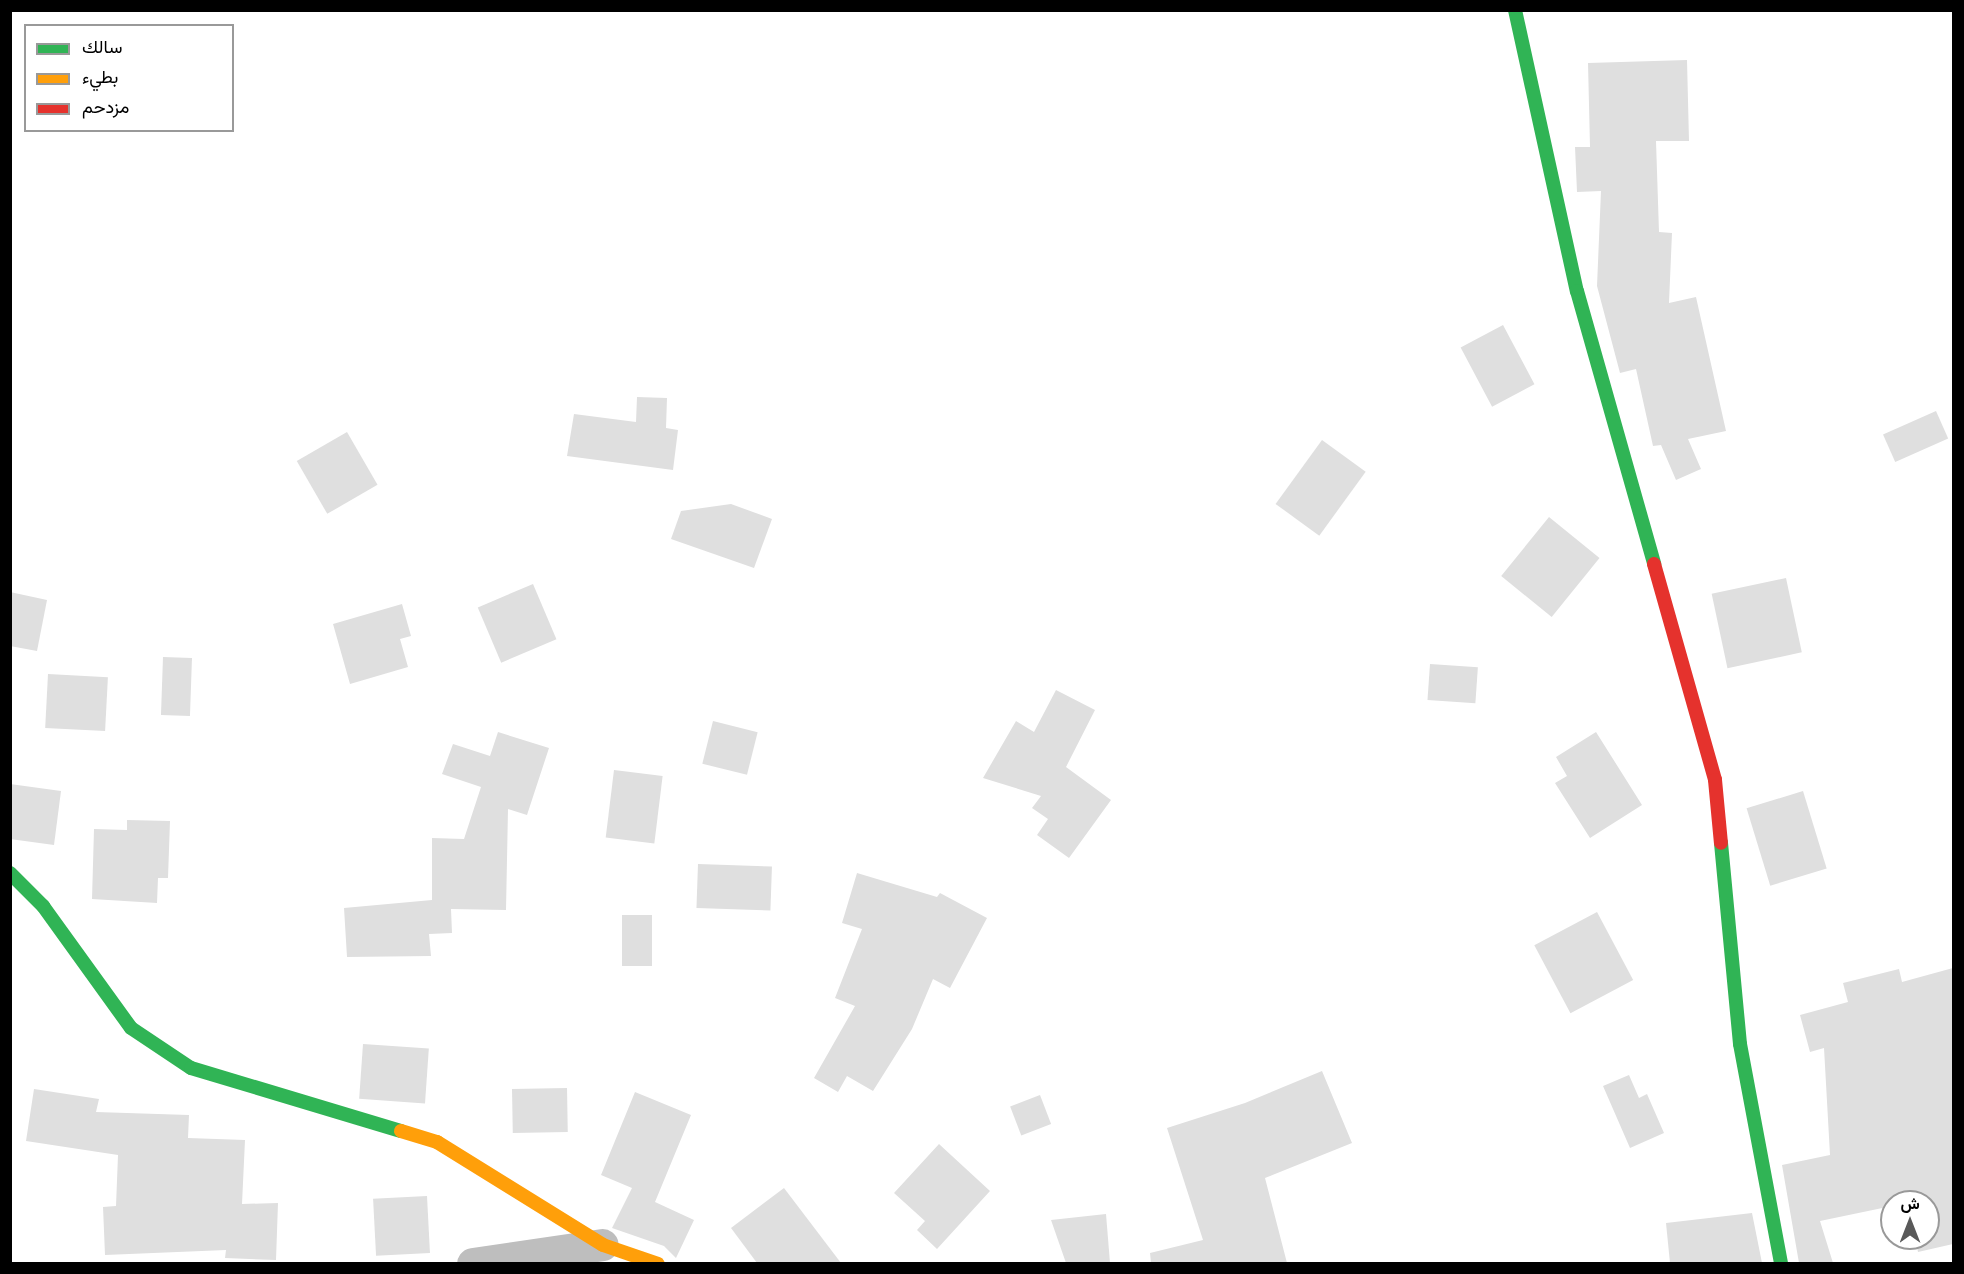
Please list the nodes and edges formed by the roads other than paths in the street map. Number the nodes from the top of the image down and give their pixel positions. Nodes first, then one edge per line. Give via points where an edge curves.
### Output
1 (1515, 10) edge
2 (10, 873) edge
3 (603, 1245) junction
4 (473, 1263) edge
5 (658, 1263) edge
6 (1781, 1263) edge

1 - 6 street via 1577,291 1715,780 1740,1044
2 - 3 street via 43,906 131,1028 191,1068 437,1142
3 - 4 street
3 - 5 street

